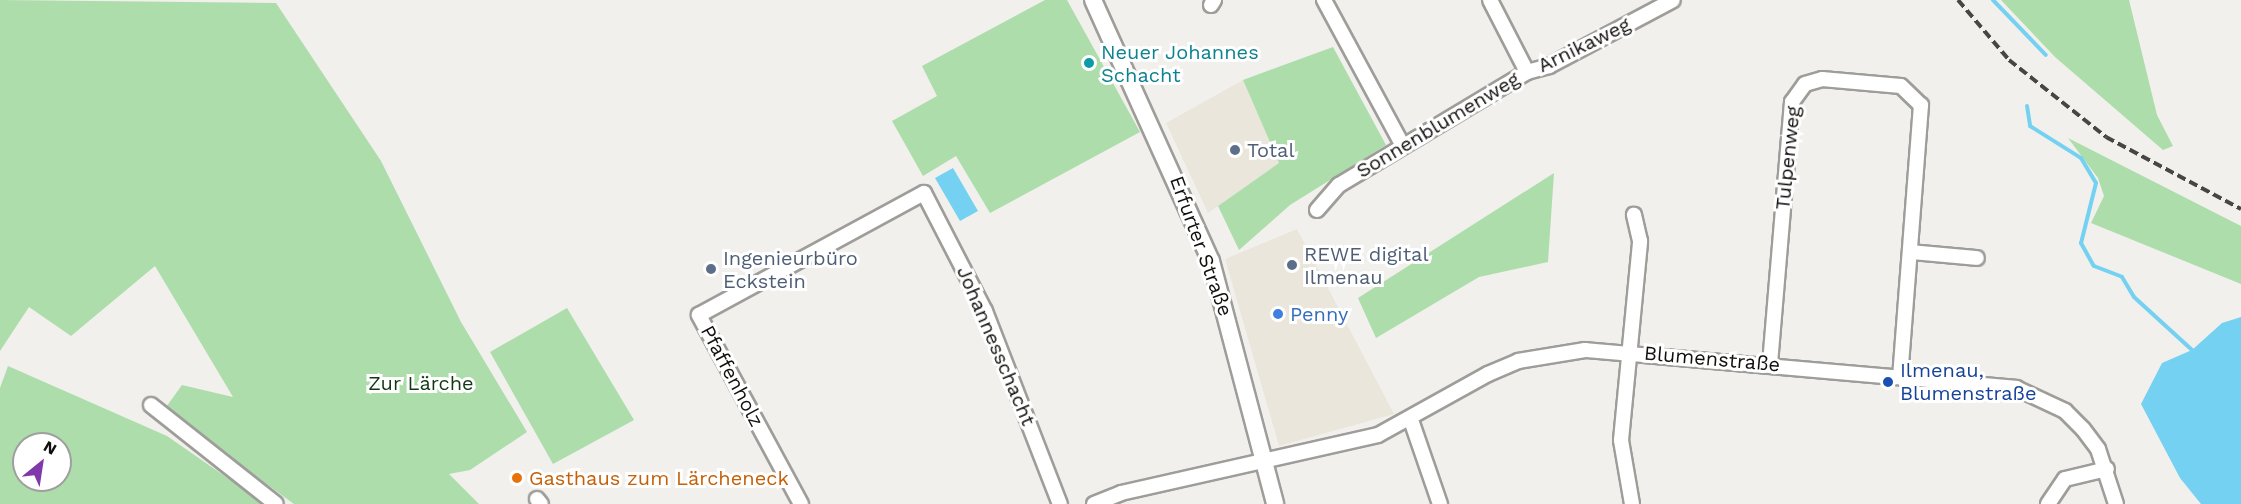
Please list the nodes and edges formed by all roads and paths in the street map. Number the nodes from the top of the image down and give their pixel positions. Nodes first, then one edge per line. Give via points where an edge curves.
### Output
1 (1093, 0) edge
2 (1324, 0) edge
3 (1490, 0) edge
4 (1673, 0) edge
5 (1527, 72) junction
6 (1403, 146) junction
7 (924, 193) joint
8 (1317, 210) dead end
9 (1634, 215) dead end
10 (1911, 252) junction
11 (1977, 258) dead end
12 (1629, 352) junction
13 (1770, 364) junction
14 (1900, 375) junction
15 (151, 405) dead end
16 (1412, 420) junction
17 (1267, 463) junction
18 (2107, 469) junction
19 (276, 504) edge
20 (801, 504) edge
21 (1060, 504) edge
22 (1094, 504) edge
23 (1275, 504) edge
24 (1440, 504) edge
25 (1632, 504) edge
26 (2049, 504) edge
27 (2116, 504) edge

1 - 17 main road, Erfurter Straße via 1211,261
2 - 6 street
3 - 5 street, Sonnenblumenweg
4 - 5 street, Arnikaweg via 1549,66
5 - 6 street, Sonnenblumenweg
6 - 8 street, Sonnenblumenweg via 1339,185
7 - 20 street, Pfaffenholz via 699,315
7 - 21 street, Johannesschacht via 985,311
9 - 12 street via 1640,241
10 - 11 street
10 - 13 street, Tulpenweg via 1923,115 1917,97 1901,86 1822,79 1805,84 1792,102
10 - 14 street, Tulpenweg
12 - 13 street, Blumenstraße
12 - 16 street, Blumenstraße via 1585,350 1518,361
12 - 25 street via 1621,440
13 - 14 street, Blumenstraße
14 - 18 street, Blumenstraße via 1986,383 2042,398 2083,429
15 - 19 street
16 - 17 street, Blumenstraße via 1341,447
16 - 24 street
17 - 22 street, Blumenstraße via 1121,492
17 - 23 main road, Erfurter Straße
18 - 26 street via 2065,479
18 - 27 street, Blumenstraße

